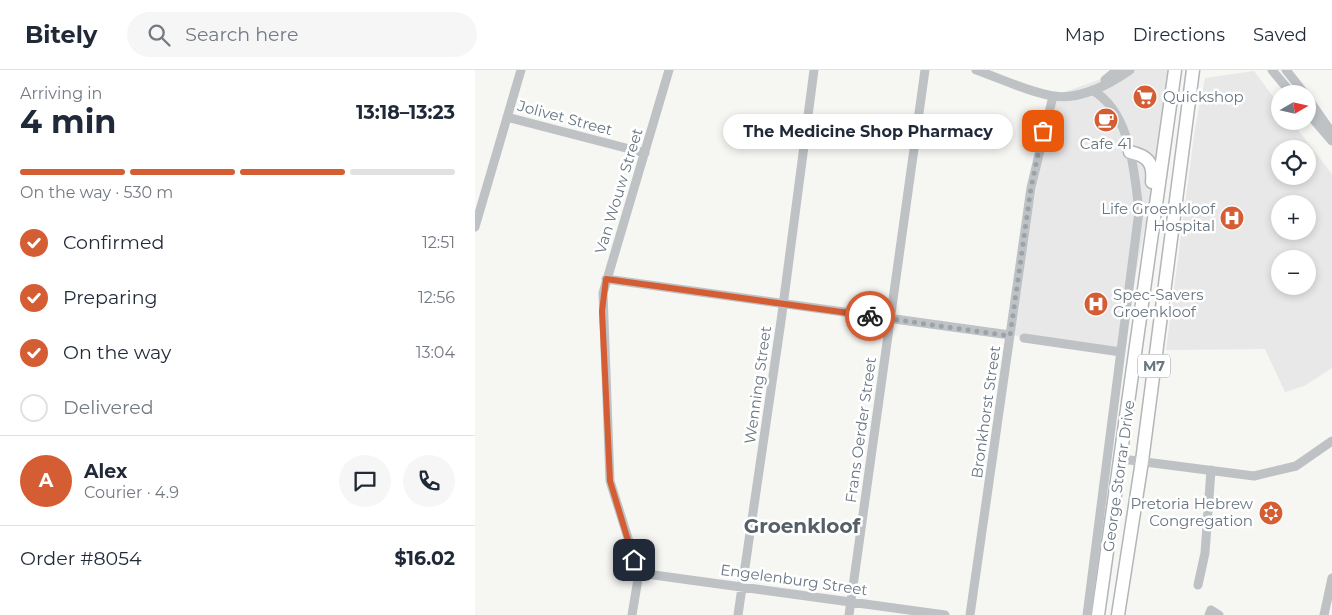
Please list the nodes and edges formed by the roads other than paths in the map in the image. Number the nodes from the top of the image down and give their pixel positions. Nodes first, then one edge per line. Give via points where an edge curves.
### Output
1 (521, 70) edge
2 (669, 70) edge
3 (814, 70) edge
4 (925, 70) edge
5 (976, 70) edge
6 (1117, 70) edge
7 (1130, 70) edge
8 (1162, 70) edge
9 (1175, 70) edge
10 (1193, 70) edge
11 (1272, 70) edge
12 (1286, 70) edge
13 (1280, 74) edge
14 (1287, 85) edge
15 (1298, 85) edge
16 (1173, 87) junction
17 (1095, 88) junction
18 (1053, 96) junction
19 (1316, 110) edge
20 (507, 117) junction
21 (1316, 122) edge
22 (1332, 133) edge
23 (1332, 141) edge
24 (1130, 152) junction
25 (645, 153) junction
26 (1153, 222) junction
27 (475, 227) edge
28 (606, 279) junction
29 (783, 304) junction
30 (889, 318) junction
31 (1010, 336) junction
32 (1024, 338) dead end
33 (1121, 352) junction
34 (1332, 441) edge
35 (1122, 459) junction
36 (1141, 462) junction
37 (1211, 470) junction
38 (1127, 562) junction
39 (639, 573) junction
40 (1332, 578) edge
41 (1198, 585) dead end
42 (741, 586) junction
43 (1330, 600) edge
44 (851, 602) junction
45 (632, 615) edge
46 (737, 615) edge
47 (849, 615) edge
48 (945, 615) edge
49 (970, 615) edge
50 (1087, 615) edge
51 (1099, 615) edge
52 (1114, 615) edge
53 (1118, 615) edge
54 (1209, 615) edge
55 (1219, 615) edge
56 (1324, 615) edge

1 - 20 street
2 - 25 street, Van Wouw Street
3 - 29 street, Wenning Street
4 - 30 street, Frans Oerder Street
5 - 18 street
6 - 17 street
7 - 17 street
8 - 16 main road
9 - 16 main road, George Storrar Drive / M7
10 - 36 main road, George Storrar Drive / M7
11 - 13 street
12 - 15 street
13 - 14 street
16 - 26 main road, George Storrar Drive / M7
17 - 18 street via 1073,95
17 - 24 street, George Storrar Drive via 1107,100
18 - 31 street, Bronkhorst Street via 1031,188
19 - 22 street
20 - 25 street, Jolivet Street
20 - 27 street
21 - 23 street
24 - 26 main road via 1145,157 1152,165 1149,208
24 - 33 street, George Storrar Drive via 1139,211
25 - 28 street, Van Wouw Street
26 - 35 main road, George Storrar Drive / M7
28 - 29 street
28 - 39 street, Van Wouw Street via 602,311 610,481
29 - 30 street
29 - 42 street, Wenning Street
30 - 31 street
30 - 44 street, Frans Oerder Street
31 - 49 street, Bronkhorst Street
32 - 33 street
33 - 50 street, George Storrar Drive
34 - 37 street via 1296,466 1262,475
35 - 36 street
35 - 51 main road, George Storrar Drive / M7
36 - 37 street
36 - 38 main road, George Storrar Drive / M7
37 - 41 street via 1205,553
38 - 52 main road via 1119,576
38 - 53 main road, George Storrar Drive / M7
39 - 42 street, Engelenburg Street
39 - 45 street, Van Wouw Street
40 - 43 street
42 - 44 street, Engelenburg Street
42 - 46 street, Wenning Street
43 - 56 street
44 - 47 street, Frans Oerder Street
44 - 48 street, Engelenburg Street
54 - 55 street via 1211,610

